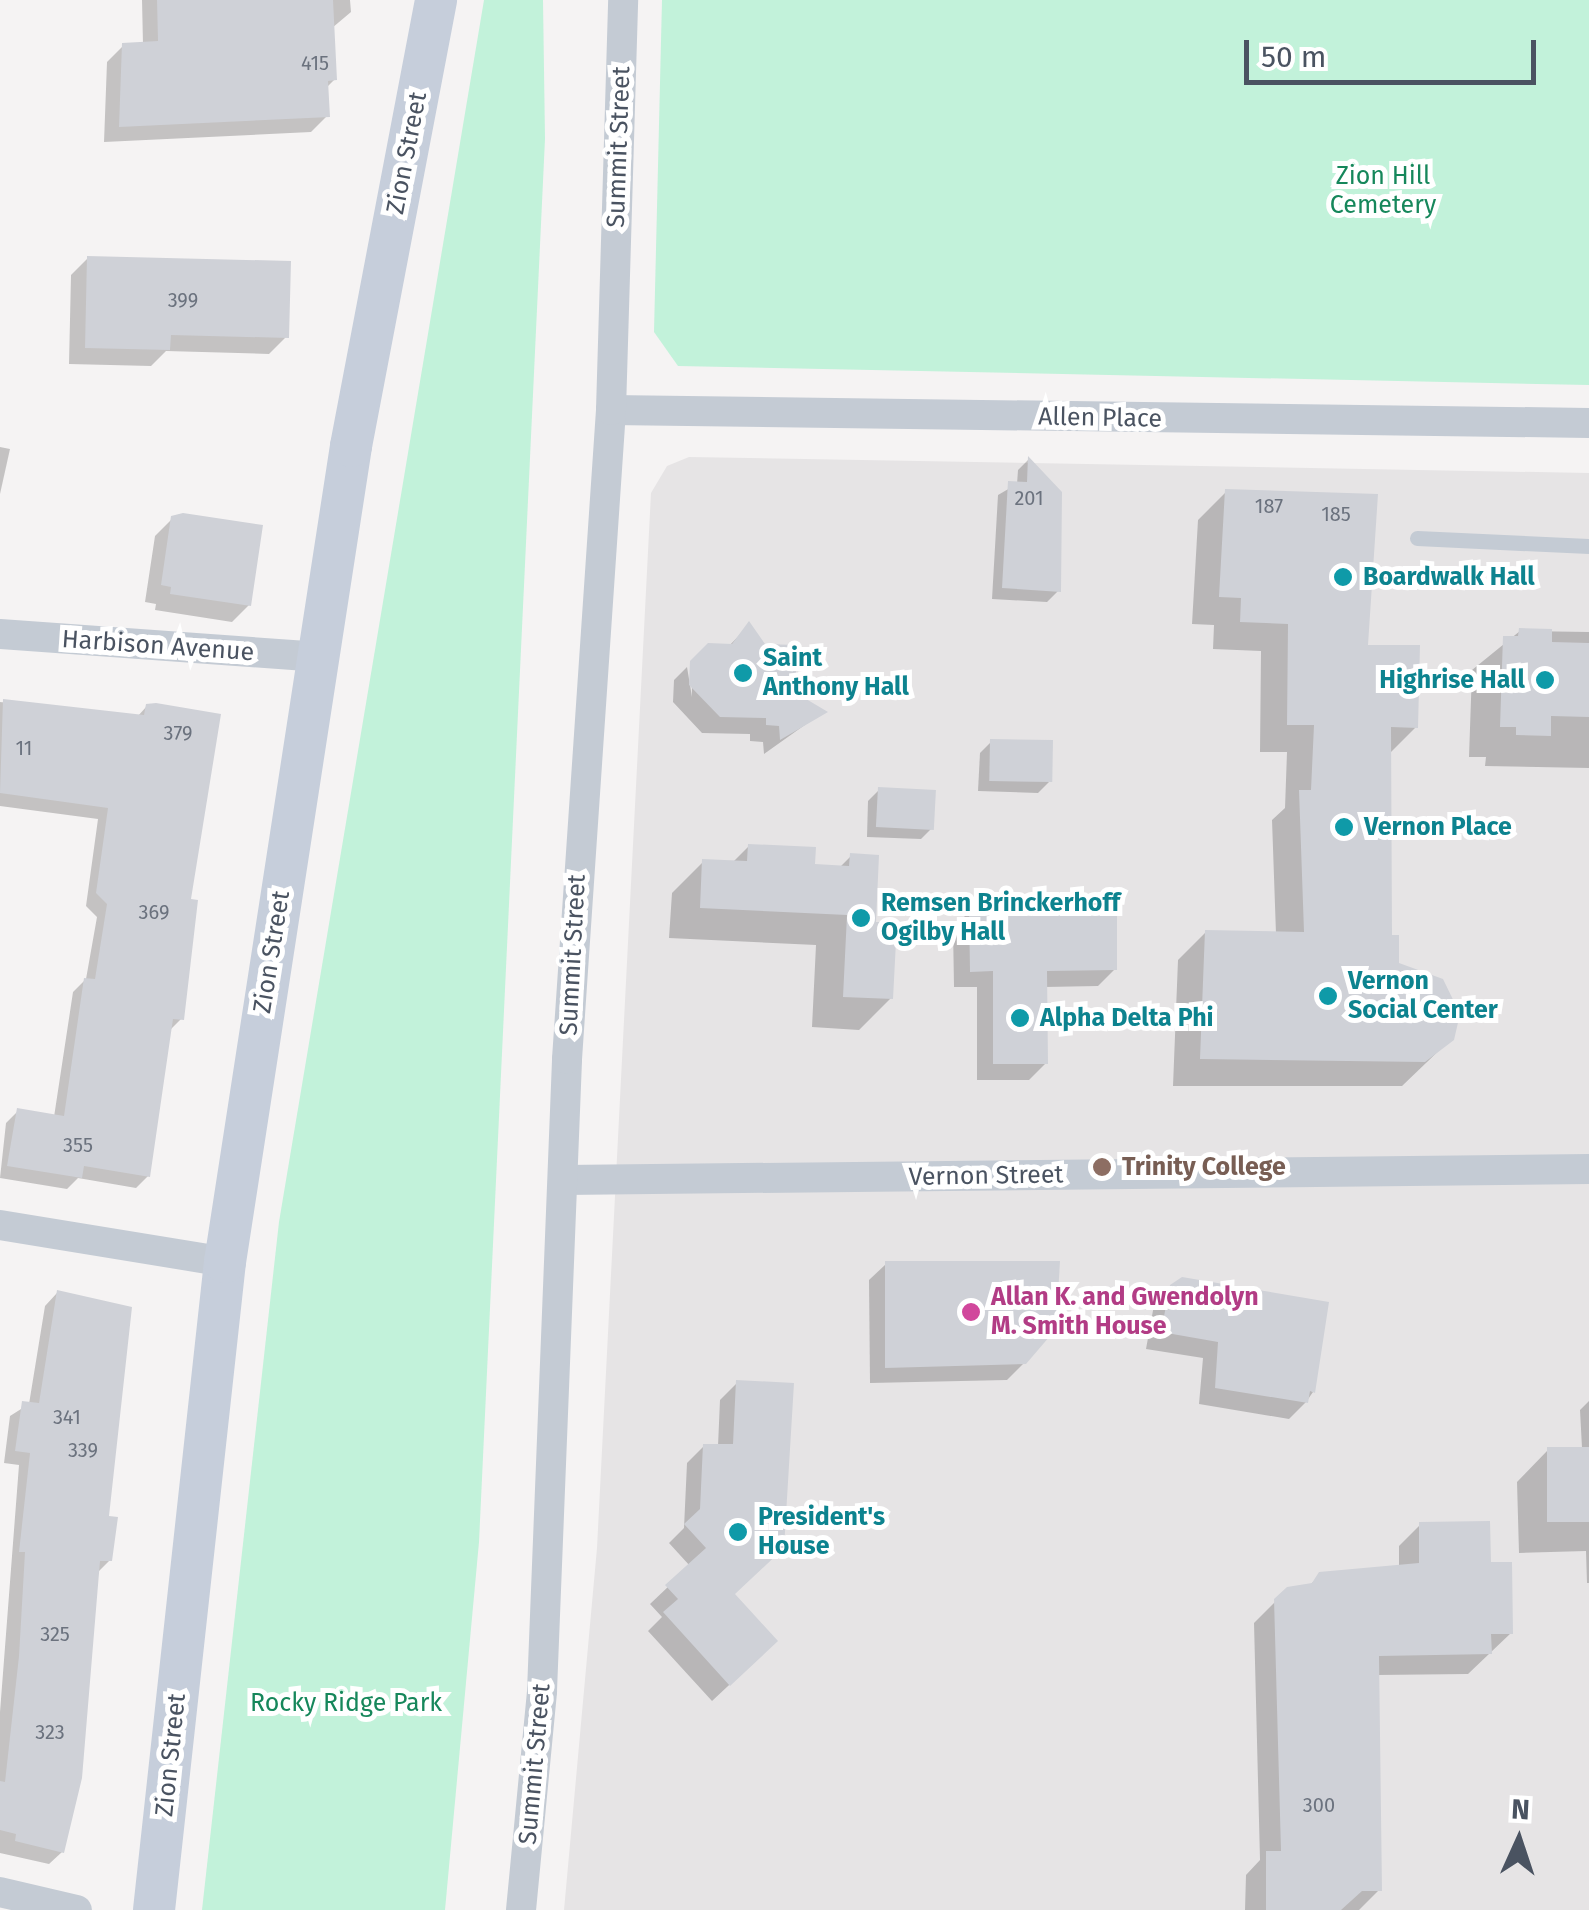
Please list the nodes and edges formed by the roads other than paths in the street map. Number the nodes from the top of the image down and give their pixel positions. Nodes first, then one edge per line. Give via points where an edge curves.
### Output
1 (436, 0) edge
2 (622, 0) edge
3 (611, 410) junction
4 (1589, 423) edge
5 (1418, 538) dead end
6 (1589, 546) edge
7 (0, 634) edge
8 (317, 657) junction
9 (1589, 1169) edge
10 (564, 1180) junction
11 (0, 1225) edge
12 (225, 1262) junction
13 (0, 1892) edge
14 (77, 1910) edge
15 (154, 1910) edge
16 (521, 1910) edge

1 - 8 main road, Zion Street
2 - 3 street, Summit Street
3 - 4 street, Allen Place
3 - 10 street, Summit Street
5 - 6 lane
7 - 8 street, Harbison Avenue
8 - 12 main road, Zion Street
9 - 10 street, Vernon Street
10 - 16 street, Summit Street via 542,1691
11 - 12 street
12 - 15 main road, Zion Street
13 - 14 street

